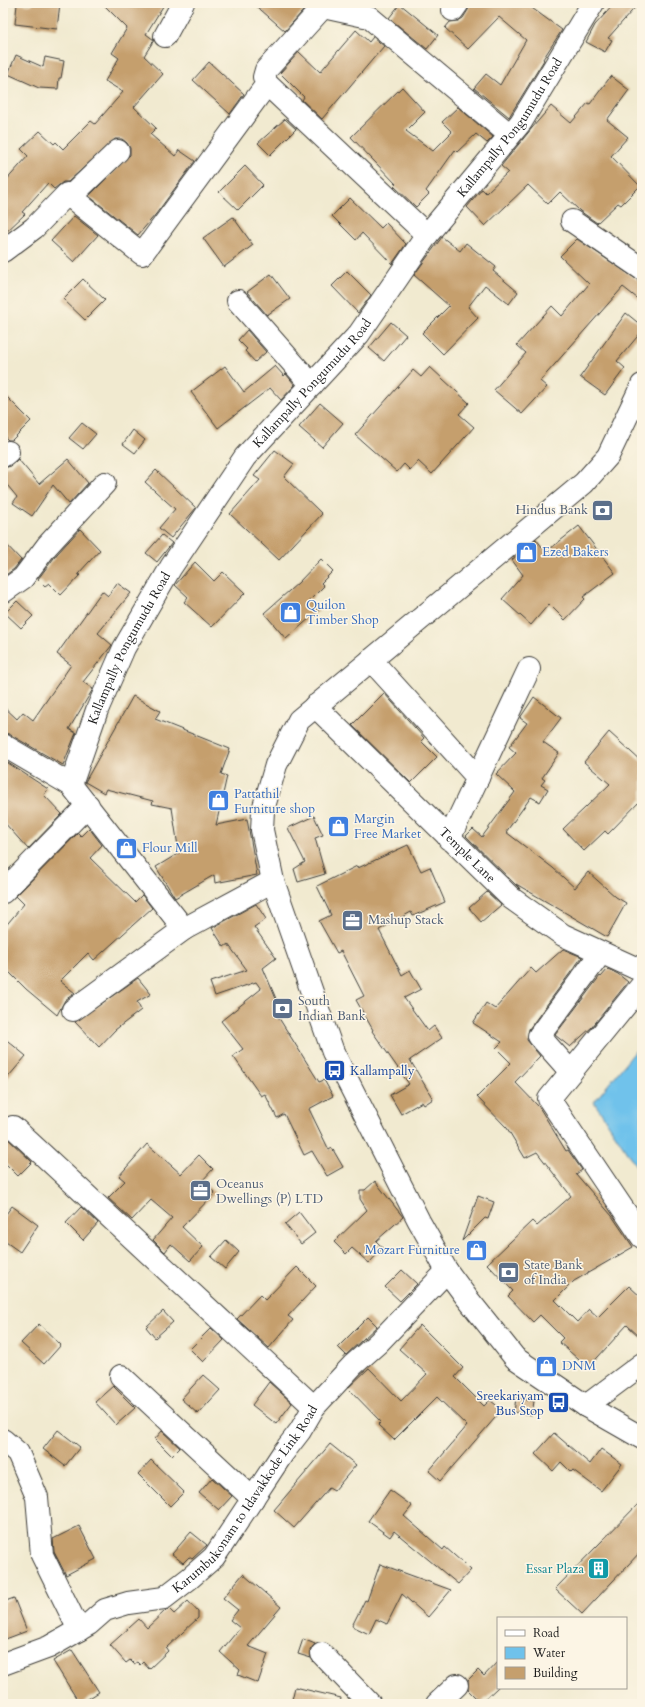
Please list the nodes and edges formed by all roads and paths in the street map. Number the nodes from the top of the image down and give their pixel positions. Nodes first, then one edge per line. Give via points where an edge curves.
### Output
1 (183, 3) edge
2 (593, 3) edge
3 (323, 5) edge
4 (165, 36) dead end
5 (267, 84) junction
6 (510, 135) junction
7 (118, 151) dead end
8 (70, 197) junction
9 (572, 221) dead end
10 (427, 235) junction
11 (3, 251) edge
12 (642, 269) edge
13 (238, 301) dead end
14 (312, 385) junction
15 (642, 385) edge
16 (105, 483) dead end
17 (3, 592) edge
18 (371, 660) junction
19 (529, 669) dead end
20 (315, 706) junction
21 (3, 745) edge
22 (478, 778) junction
23 (71, 785) junction
24 (88, 805) junction
25 (449, 839) junction
26 (273, 881) junction
27 (3, 892) edge
28 (184, 929) junction
29 (601, 953) junction
30 (642, 971) edge
31 (642, 985) edge
32 (73, 1010) dead end
33 (570, 1072) junction
34 (13, 1127) dead end
35 (642, 1237) edge
36 (447, 1271) junction
37 (642, 1364) edge
38 (121, 1376) dead end
39 (586, 1406) junction
40 (314, 1407) junction
41 (642, 1438) edge
42 (3, 1440) edge
43 (253, 1499) junction
44 (79, 1630) junction
45 (322, 1654) dead end
46 (3, 1664) edge
47 (457, 1685) dead end
48 (370, 1704) edge
49 (437, 1704) edge

1 - 4 street
2 - 6 street, Kallampally Pongumudu Road
3 - 5 street via 266,70 264,77
3 - 6 street via 369,16
5 - 8 street via 142,254
5 - 10 street
6 - 10 street, Kallampally Pongumudu Road
7 - 8 street
8 - 11 street via 67,194 34,228
9 - 12 street
10 - 14 street, Kallampally Pongumudu Road via 360,334
13 - 14 street
14 - 23 street, Kallampally Pongumudu Road via 245,457 171,567 124,648 95,717
15 - 18 street via 608,456 584,483
16 - 17 street via 51,541 23,578
18 - 20 street
18 - 22 street
19 - 22 street
20 - 25 street, Temple Lane
20 - 26 street via 300,720 276,765 263,810 262,830
21 - 23 street
22 - 25 street
23 - 24 street
24 - 27 street
24 - 28 street
25 - 29 street, Temple Lane via 511,898 563,935
26 - 28 street
26 - 36 street via 332,1052
28 - 32 street
29 - 30 street, Temple Lane
29 - 33 street via 539,1036
31 - 33 street
33 - 35 street via 549,1099
34 - 40 street
36 - 39 street via 515,1358
36 - 40 street, Karumbukonam to Idavakkode Link Road
37 - 39 street
38 - 43 street
39 - 41 street
40 - 43 street, Karumbukonam to Idavakkode Link Road
42 - 44 street via 18,1453 37,1497 42,1555
43 - 44 street, Karumbukonam to Idavakkode Link Road via 214,1557 164,1598 128,1603 105,1610
44 - 46 street, Karumbukonam to Idavakkode Link Road via 49,1647
45 - 48 street
47 - 49 street

